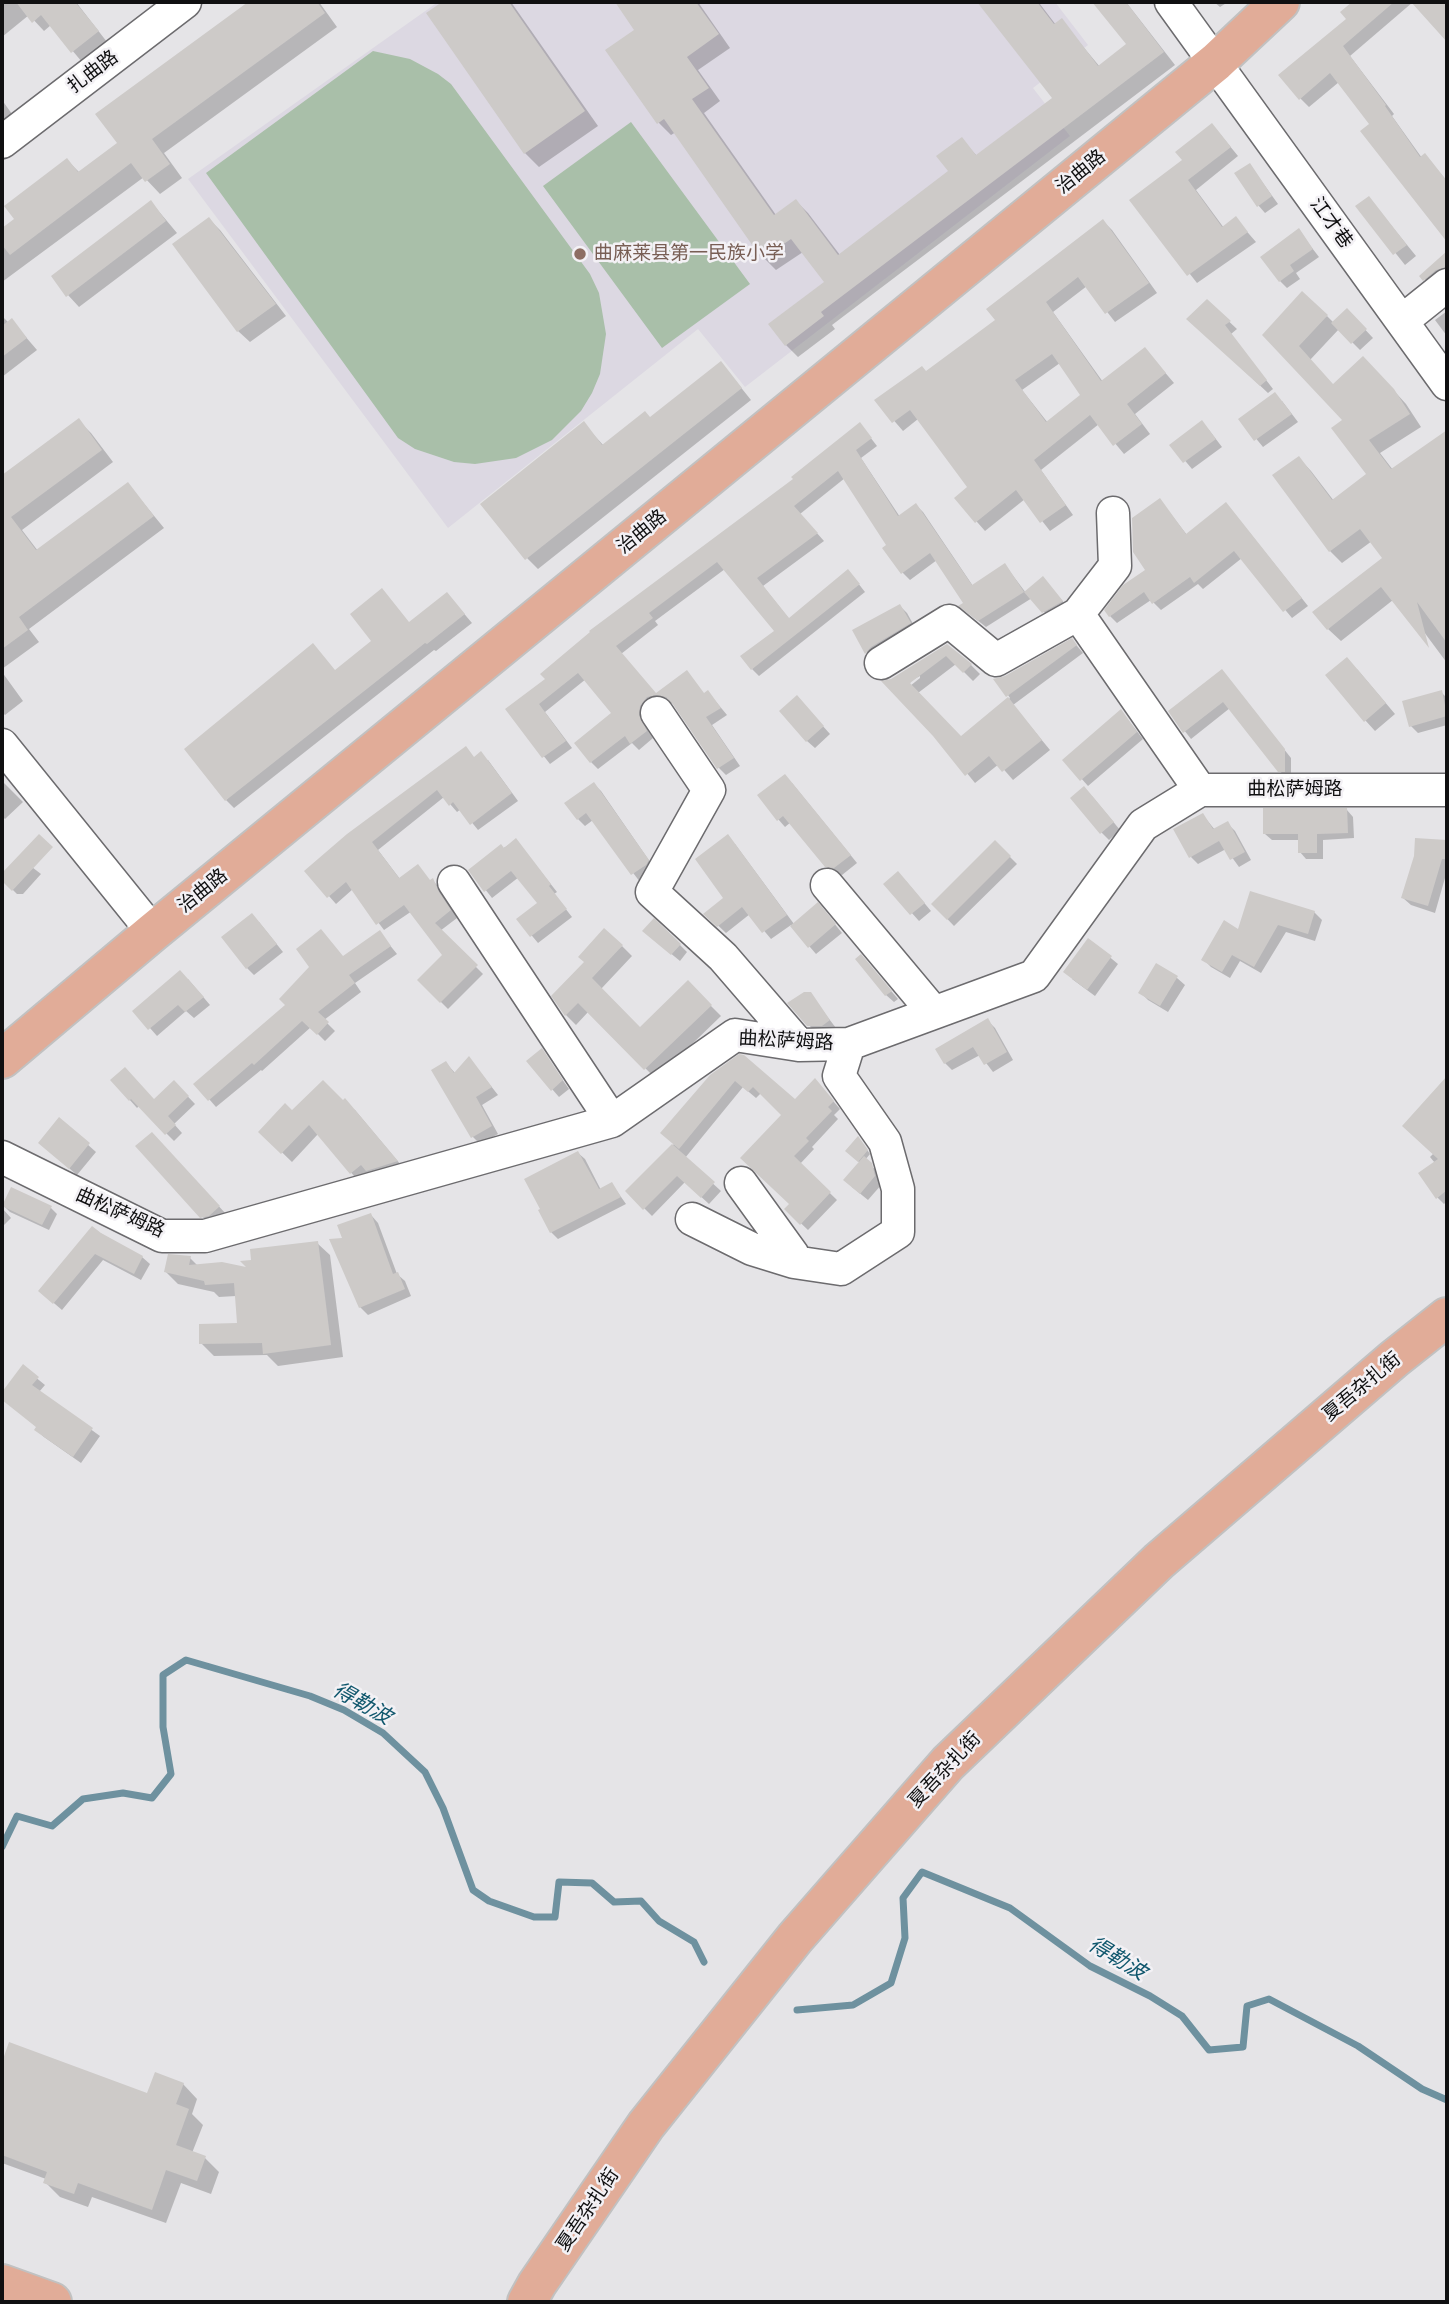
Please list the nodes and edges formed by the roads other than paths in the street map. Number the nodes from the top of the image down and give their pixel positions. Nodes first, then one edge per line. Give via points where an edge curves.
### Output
1 (185, 2) edge
2 (1171, 2) edge
3 (1280, 2) edge
4 (1216, 62) junction
5 (2, 142) edge
6 (1447, 285) edge
7 (1402, 321) junction
8 (1447, 384) edge
9 (1113, 513) dead end
10 (1078, 614) junction
11 (881, 663) dead end
12 (657, 713) dead end
13 (2, 745) edge
14 (1200, 790) junction
15 (1447, 790) edge
16 (454, 882) dead end
17 (827, 885) dead end
18 (153, 932) junction
19 (930, 1008) dead end
20 (849, 1044) junction
21 (799, 1045) junction
22 (2, 1059) edge
23 (611, 1121) junction
24 (2, 1157) edge
25 (741, 1183) dead end
26 (692, 1219) dead end
27 (793, 1255) dead end
28 (1447, 1317) edge
29 (2, 2284) edge
30 (52, 2302) edge
31 (527, 2302) edge

1 - 5 street, 扎曲路
2 - 4 street, 江才巷
3 - 4 main road, 治曲路
4 - 7 street, 江才巷
4 - 18 main road, 治曲路
6 - 7 street
7 - 8 street, 江才巷
9 - 10 street via 1115,566
10 - 11 street via 996,660 949,621
10 - 14 street
12 - 21 street via 709,790 652,892 723,957
13 - 18 street
14 - 15 street, 曲松萨姆路
14 - 20 street, 曲松萨姆路 via 1143,825 1034,976
16 - 23 street
17 - 19 street
18 - 22 main road, 治曲路
20 - 21 street, 曲松萨姆路
20 - 26 street via 839,1076 885,1142 898,1189 898,1232 841,1269 752,1249
21 - 23 street, 曲松萨姆路 via 735,1035
23 - 24 street, 曲松萨姆路 via 205,1236 162,1236
25 - 27 street
28 - 31 main road, 夏吾杂扎街 via 1159,1561 948,1763 795,1938 646,2125
29 - 30 main road

